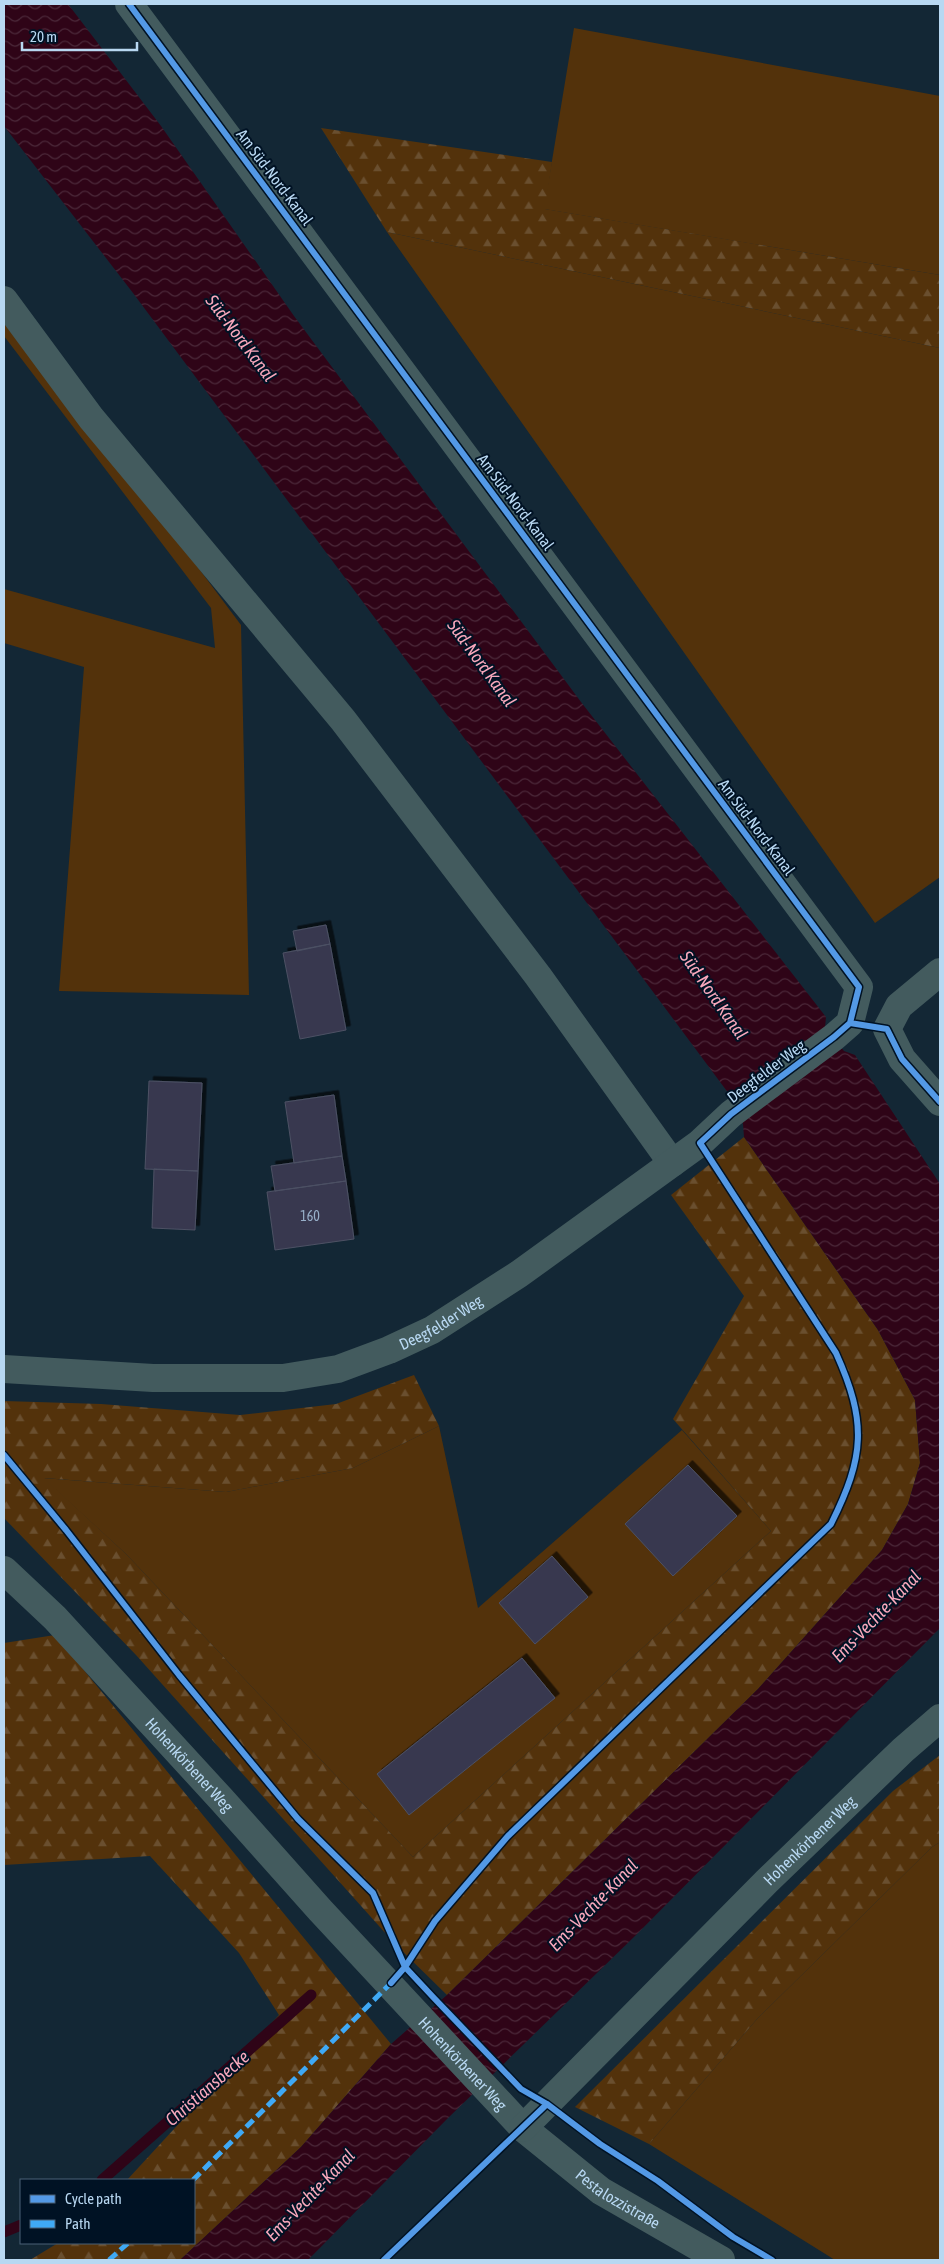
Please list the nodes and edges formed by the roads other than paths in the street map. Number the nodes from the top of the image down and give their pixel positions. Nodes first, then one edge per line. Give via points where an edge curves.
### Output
1 (129, 4) edge
2 (4, 300) edge
3 (940, 972) edge
4 (842, 1030) joint
5 (940, 1102) edge
6 (672, 1163) junction
7 (4, 1369) edge
8 (4, 1570) edge
9 (940, 1718) edge
10 (523, 2128) junction
11 (721, 2260) edge

1 - 4 street, Am Süd-Nord-Kanal via 859,987
2 - 6 street via 91,418 343,720 538,976
3 - 5 street via 898,1006 887,1029 902,1059
4 - 6 street, Deegfelder Weg
6 - 7 street, Deegfelder Weg via 519,1274 432,1330 338,1370 283,1378 153,1378
8 - 10 street, Hohenkörbener Weg via 55,1618
9 - 10 street, Hohenkörbener Weg via 767,1881
10 - 11 street, Pestalozzistraße via 602,2191

